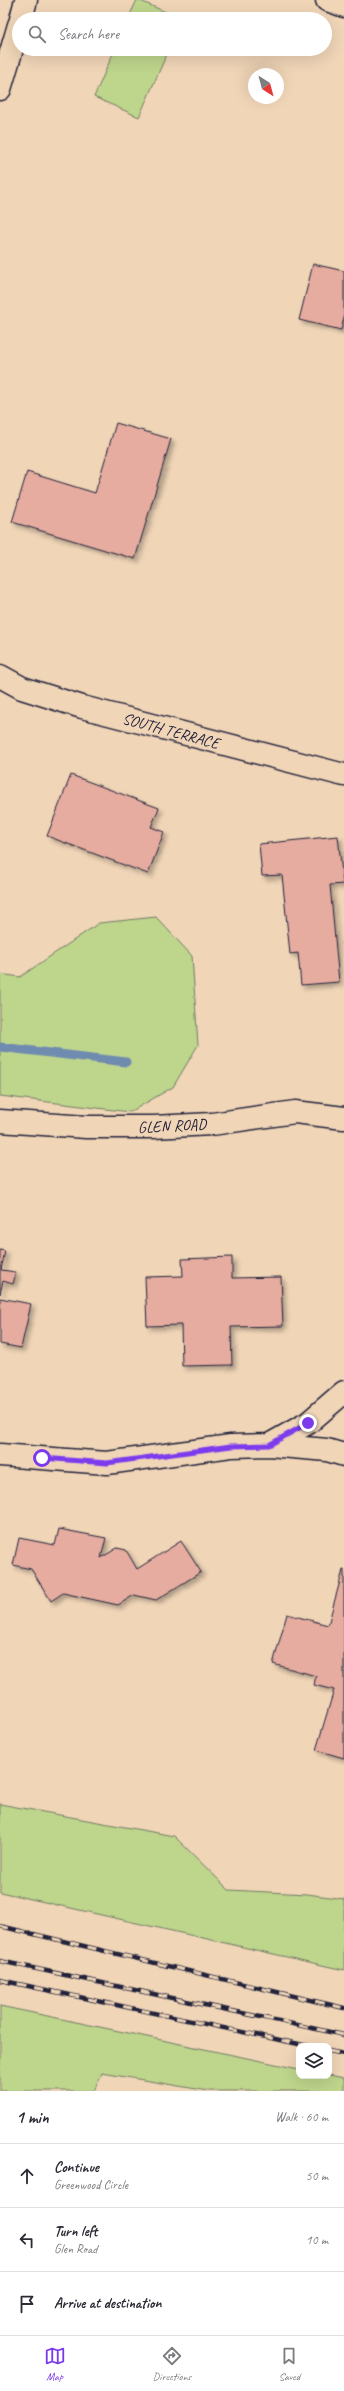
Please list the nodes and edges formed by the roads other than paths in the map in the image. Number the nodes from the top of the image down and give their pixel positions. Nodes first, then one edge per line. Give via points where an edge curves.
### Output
1 (26, 0) edge
2 (327, 0) edge
3 (344, 6) edge
4 (23, 12) edge
5 (12, 49) edge
6 (0, 89) edge
7 (0, 676) edge
8 (344, 775) edge
9 (344, 1118) edge
10 (0, 1121) edge
11 (344, 1392) edge
12 (269, 1445) junction
13 (0, 1455) edge
14 (344, 1455) edge

1 - 4 street
2 - 3 street
5 - 6 street
7 - 8 street, SOUTH TERRACE via 22,688 82,707
9 - 10 street, GLEN ROAD via 296,1112 212,1124 153,1127 86,1127
11 - 12 street via 308,1423
12 - 13 street via 224,1447 107,1463
12 - 14 street

